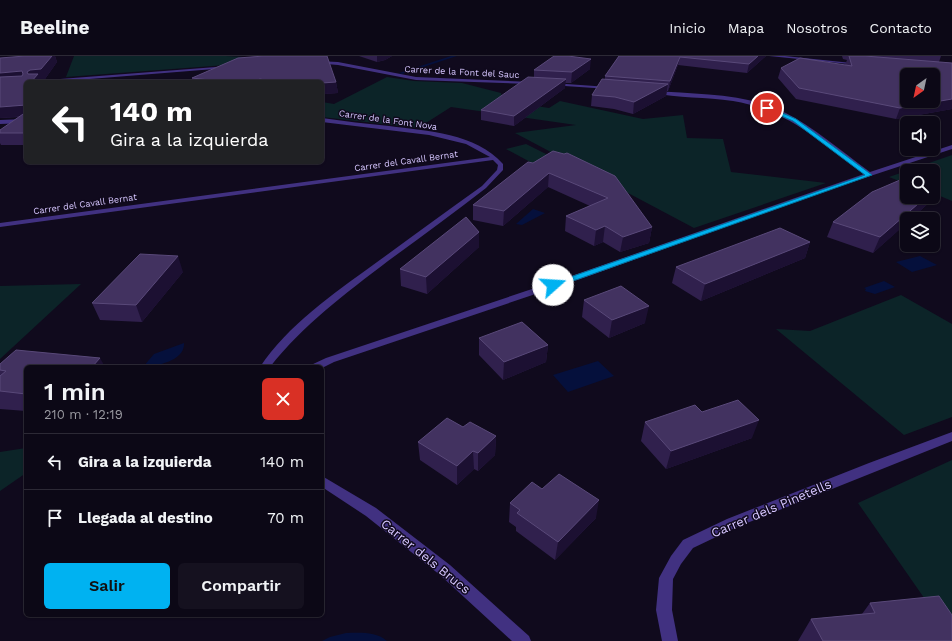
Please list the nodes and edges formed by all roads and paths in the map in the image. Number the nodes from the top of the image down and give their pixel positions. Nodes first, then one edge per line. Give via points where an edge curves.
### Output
1 (771, 56) edge
2 (310, 62) edge
3 (861, 64) edge
4 (230, 67) edge
5 (60, 80) edge
6 (541, 84) edge
7 (548, 84) edge
8 (614, 89) edge
9 (644, 91) edge
10 (324, 120) edge
11 (24, 121) edge
12 (0, 122) edge
13 (952, 147) edge
14 (495, 158) junction
15 (869, 175) junction
16 (0, 225) edge
17 (267, 365) edge
18 (319, 365) edge
19 (952, 436) edge
20 (324, 482) edge
21 (523, 641) edge
22 (670, 641) edge

1 - 3 street
2 - 6 street, Carrer de la Font del Sauc via 339,63 416,78
4 - 5 street
7 - 8 street
9 - 15 street via 726,99 778,112 795,120
10 - 14 street, Carrer de la Font Nova via 429,133 476,146
11 - 12 street
13 - 15 street
14 - 16 street, Carrer del Cavall Bernat
14 - 17 street via 501,166 500,170 484,187 305,322
15 - 18 street
19 - 22 street, Carrer dels Pinetells via 732,523 688,544 666,578 664,610
20 - 21 street, Carrer dels Brucs via 371,512 445,570

